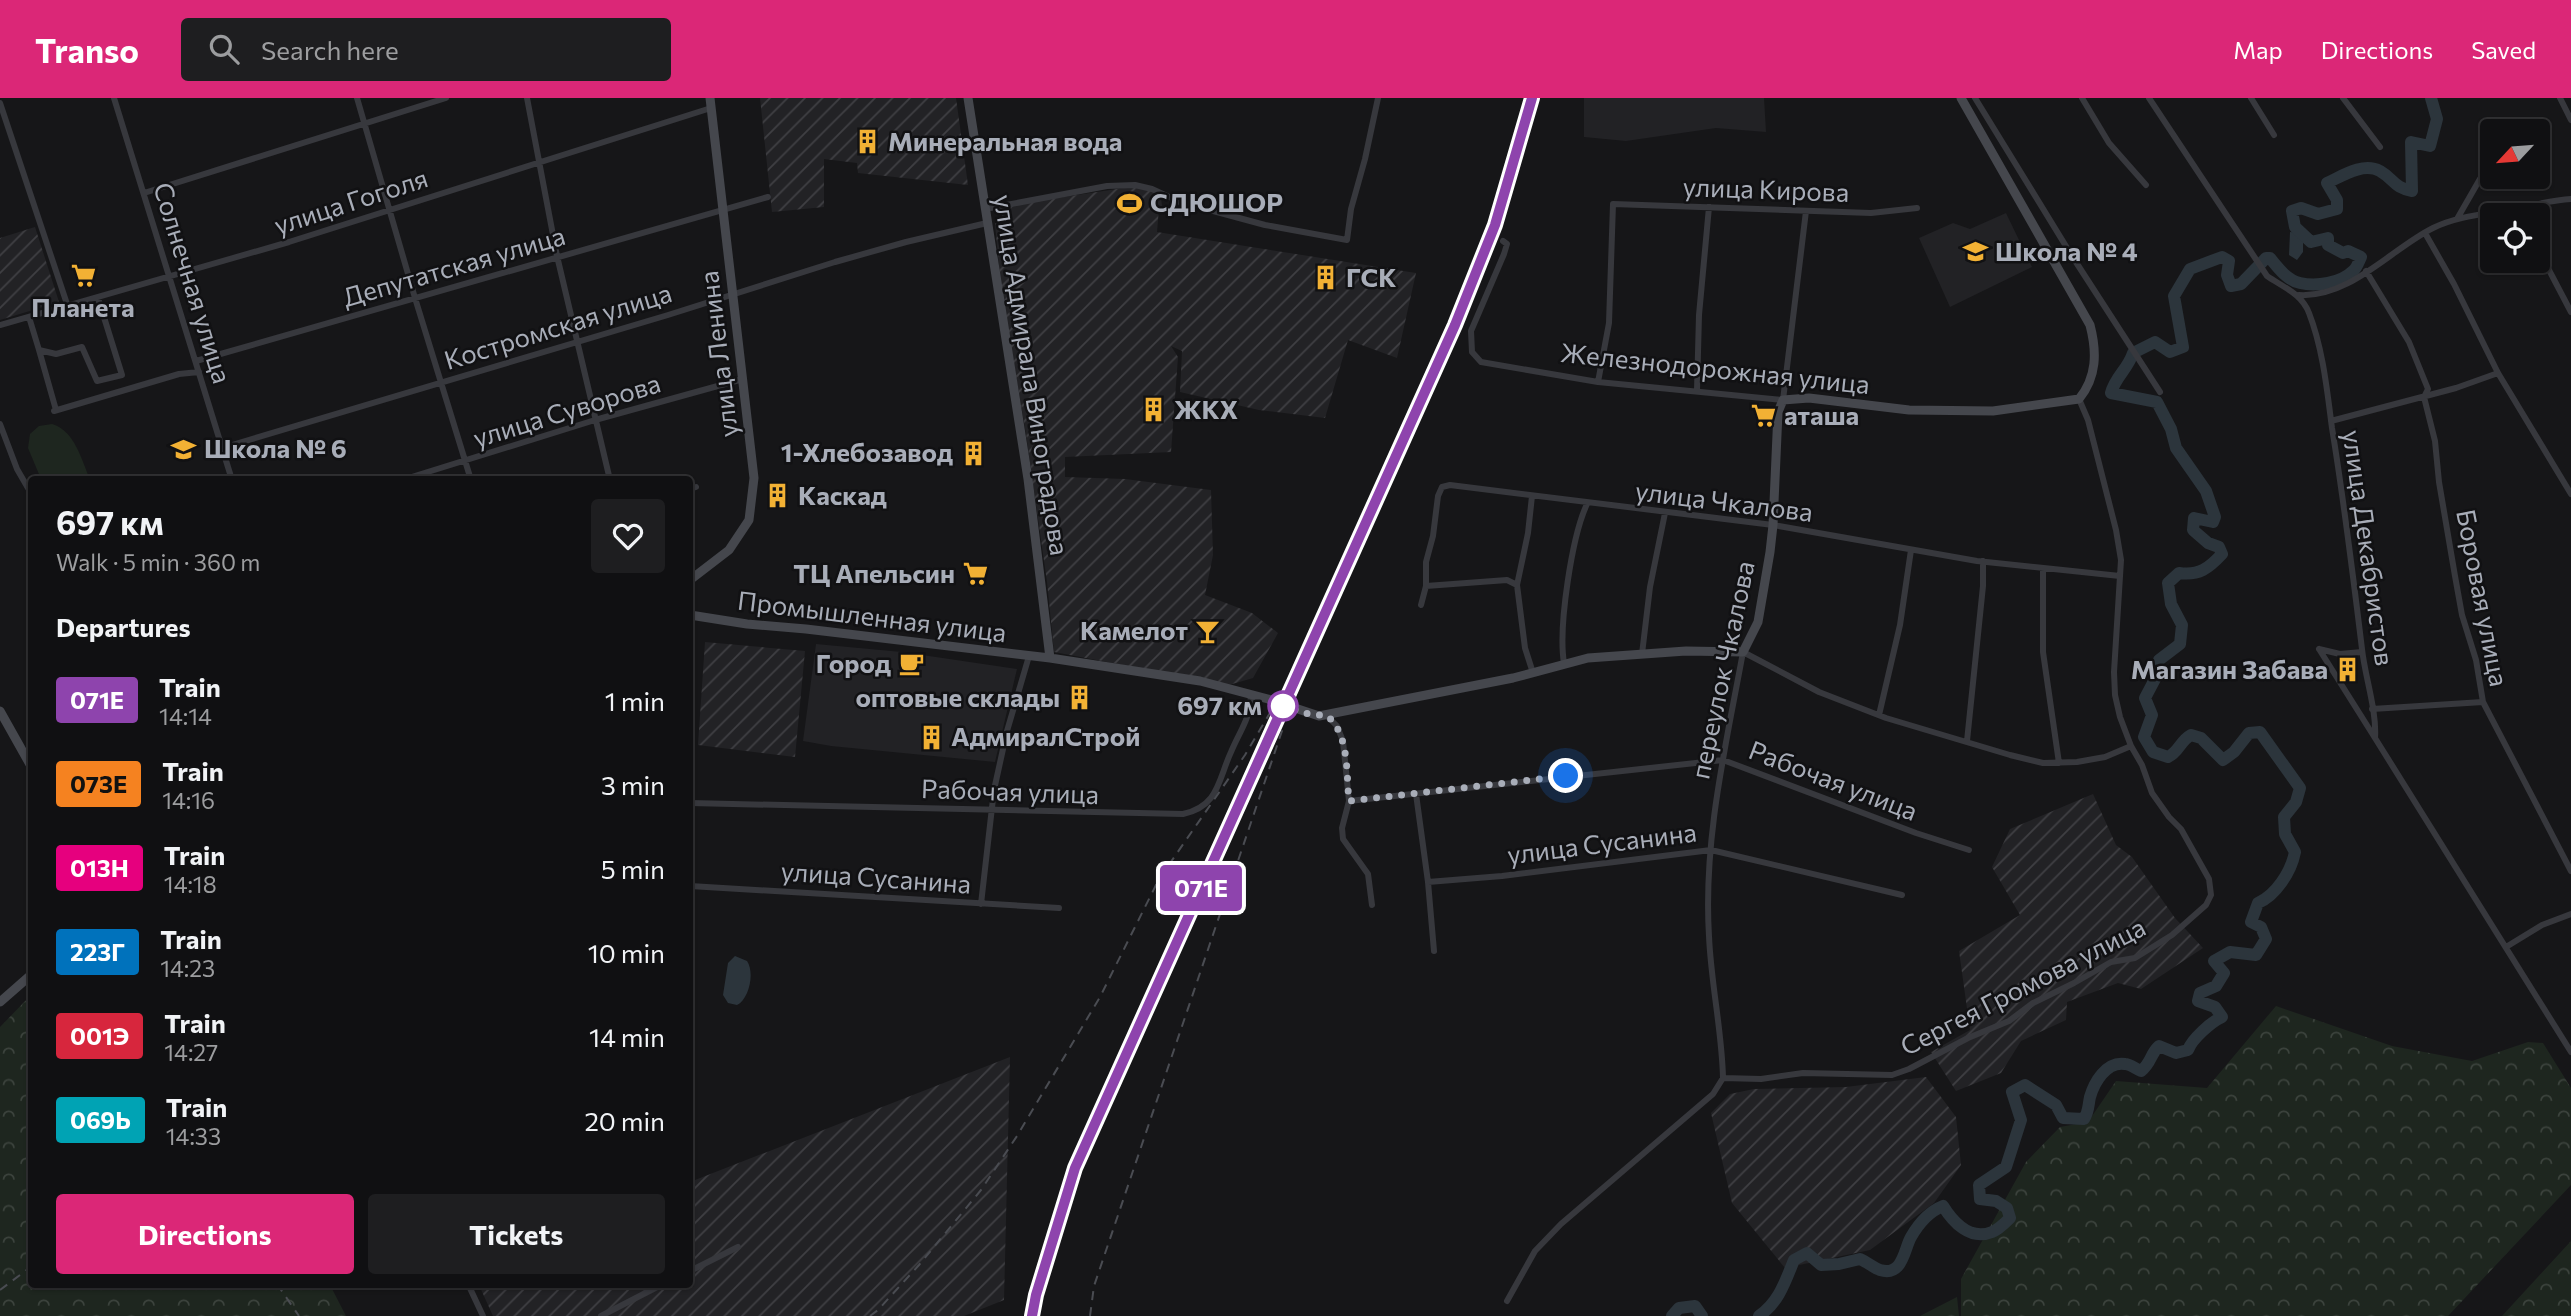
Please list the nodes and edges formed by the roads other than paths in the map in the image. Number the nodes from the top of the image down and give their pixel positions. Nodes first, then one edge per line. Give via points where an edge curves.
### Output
1 (114, 98) edge
2 (357, 98) edge
3 (446, 98) edge
4 (527, 98) edge
5 (968, 98) edge
6 (1378, 98) edge
7 (1961, 98) edge
8 (1975, 98) edge
9 (2082, 98) edge
10 (2150, 98) edge
11 (2252, 98) edge
12 (2343, 98) edge
13 (2560, 98) edge
14 (0, 103) edge
15 (711, 103) edge
16 (2571, 120) edge
17 (364, 124) junction
18 (2274, 135) dead end
19 (2380, 147) dead end
20 (539, 163) junction
21 (2480, 180) edge
22 (2146, 186) dead end
23 (144, 193) junction
24 (768, 197) dead end
25 (2571, 199) edge
26 (2542, 203) edge
27 (1709, 207) junction
28 (1917, 208) dead end
29 (388, 209) junction
30 (985, 209) junction
31 (723, 211) junction
32 (1807, 211) junction
33 (2480, 217) edge
34 (2458, 219) junction
35 (987, 223) junction
36 (2425, 233) junction
37 (1503, 241) dead end
38 (557, 257) junction
39 (2366, 271) junction
40 (2550, 272) edge
41 (171, 278) junction
42 (733, 293) junction
43 (2299, 295) junction
44 (98, 298) junction
45 (415, 298) junction
46 (68, 307) junction
47 (2571, 312) edge
48 (29, 317) junction
49 (0, 325) edge
50 (576, 342) junction
51 (39, 350) junction
52 (196, 361) junction
53 (199, 372) junction
54 (2498, 373) junction
55 (744, 379) junction
56 (441, 382) junction
57 (1598, 382) junction
58 (1697, 390) junction
59 (2160, 392) dead end
60 (2424, 397) junction
61 (2079, 399) junction
62 (1783, 400) junction
63 (596, 420) junction
64 (2332, 421) junction
65 (0, 424) edge
66 (222, 448) junction
67 (466, 461) junction
68 (231, 476) edge
69 (415, 476) edge
70 (470, 476) edge
71 (609, 476) edge
72 (28, 488) edge
73 (2571, 494) edge
74 (1532, 496) junction
75 (1587, 504) junction
76 (1665, 513) junction
77 (1773, 525) junction
78 (1911, 550) junction
79 (1983, 561) junction
80 (2043, 568) junction
81 (2120, 576) junction
82 (693, 578) edge
83 (1517, 585) junction
84 (1426, 586) junction
85 (1421, 606) dead end
86 (693, 615) edge
87 (1743, 652) junction
88 (2362, 652) junction
89 (1642, 654) junction
90 (1029, 656) junction
91 (1050, 658) junction
92 (1564, 663) junction
93 (1533, 673) junction
94 (1251, 695) junction
95 (2483, 702) junction
96 (2372, 709) junction
97 (0, 711) edge
98 (1326, 715) junction
99 (1879, 715) junction
100 (2375, 738) junction
101 (1967, 741) junction
102 (2131, 746) junction
103 (1723, 760) junction
104 (28, 761) edge
105 (2059, 763) junction
106 (1416, 794) junction
107 (1349, 801) junction
108 (693, 803) edge
109 (991, 811) junction
110 (1711, 850) junction
111 (1969, 850) dead end
112 (2571, 871) edge
113 (1428, 882) junction
114 (693, 886) edge
115 (1902, 895) dead end
116 (981, 904) junction
117 (1372, 905) dead end
118 (1059, 908) dead end
119 (2571, 914) edge
120 (2505, 947) junction
121 (1434, 951) dead end
122 (28, 978) edge
123 (0, 1002) edge
124 (2571, 1052) edge
125 (1723, 1079) junction
126 (738, 1247) dead end
127 (693, 1270) edge
128 (470, 1288) edge
129 (655, 1288) edge
130 (1507, 1301) dead end
131 (483, 1316) edge
132 (601, 1316) edge

1 - 23 street, Солнечная улица
2 - 17 street
3 - 17 street
4 - 20 street
5 - 30 street, улица Адмирала Виноградова
6 - 30 street via 1347,240 1265,225 1135,185
7 - 61 street via 2090,325 2096,349 2088,387
8 - 59 street
9 - 22 street via 2109,143
10 - 43 street via 2267,276
11 - 18 street
12 - 19 street
13 - 16 street
14 - 46 street
15 - 20 street, улица Гоголя
15 - 31 street, улица Ленина
17 - 23 street
17 - 29 street
20 - 29 street, улица Гоголя
20 - 38 street
21 - 34 street
23 - 41 street, Солнечная улица
24 - 31 street, Депутатская улица
25 - 26 street
27 - 32 street, улица Кирова
27 - 57 street, улица Кирова via 1613,204 1609,323
27 - 58 street
28 - 32 street, улица Кирова via 1871,213
29 - 41 street, улица Гоголя
29 - 45 street
30 - 35 street, улица Адмирала Виноградова
31 - 38 street, Депутатская улица
31 - 42 street, улица Ленина
32 - 62 street, переулок Чкалова
33 - 34 street
34 - 36 street
35 - 42 street, Костромская улица
35 - 91 street, улица Адмирала Виноградова via 1026,465
36 - 39 street
36 - 54 street
37 - 57 street, Железнодорожная улица via 1507,244 1504,254 1471,331 1472,352 1481,362
38 - 45 street, Депутатская улица
38 - 50 street
39 - 43 street via 2326,291
39 - 60 street, Боровая улица via 2409,342 2428,389
40 - 47 street
41 - 44 street, улица Гоголя
41 - 52 street, Солнечная улица
42 - 50 street, Костромская улица
42 - 55 street, улица Ленина
43 - 64 street, улица Декабристов via 2315,330
44 - 46 street, улица Гоголя
44 - 51 street via 122,375 97,382 82,347 56,354
45 - 52 street, Депутатская улица
45 - 56 street
46 - 48 street, улица Гоголя
48 - 49 street, улица Гоголя
48 - 51 street
50 - 56 street, Костромская улица
50 - 63 street
51 - 53 street via 55,411
52 - 53 street, Солнечная улица
53 - 66 street, Солнечная улица
54 - 60 street
54 - 73 street
55 - 63 street, улица Суворова
55 - 82 street, улица Ленина via 754,478 749,520 729,550
56 - 66 street, Костромская улица
56 - 67 street
57 - 58 street, Железнодорожная улица
58 - 62 street, Железнодорожная улица
60 - 64 street
60 - 95 street, Боровая улица via 2462,615
61 - 62 street, Железнодорожная улица via 1993,411
61 - 81 street, Сергея Громова улица via 2116,530
62 - 77 street, переулок Чкалова via 1778,412
63 - 67 street, улица Суворова
63 - 71 street
64 - 88 street, улица Декабристов
65 - 72 street
66 - 68 street, Солнечная улица
67 - 69 street, улица Суворова
67 - 70 street
74 - 75 street, улица Чкалова
74 - 83 street
74 - 84 street, улица Чкалова via 1442,487 1426,562
75 - 76 street, улица Чкалова
75 - 92 street via 1566,596
76 - 77 street, улица Чкалова
76 - 89 street
77 - 78 street, улица Чкалова
77 - 87 street, переулок Чкалова via 1758,622
78 - 79 street, улица Чкалова
78 - 99 street
79 - 80 street, улица Чкалова
79 - 101 street
80 - 81 street, улица Чкалова
80 - 105 street via 2043,652
81 - 102 street, Сергея Громова улица via 2115,695
83 - 84 street via 1507,580
83 - 93 street
84 - 85 street, улица Чкалова
86 - 90 street, Промышленная улица
87 - 89 street
87 - 99 street via 1819,692
87 - 103 street, переулок Чкалова
88 - 96 street, улица Декабристов
88 - 100 street via 2340,654 2319,649
89 - 92 street
90 - 91 street, Промышленная улица
90 - 109 street
91 - 94 street, Промышленная улица via 1200,681
92 - 93 street
93 - 98 street
94 - 98 street, Промышленная улица via 1312,715
94 - 109 street, Рабочая улица via 1249,717 1225,772 1213,796 1196,812
95 - 96 street
95 - 112 street, Боровая улица
96 - 100 street, улица Декабристов
97 - 104 street
98 - 107 street via 1341,733
99 - 101 street
100 - 120 street, улица Декабристов
101 - 105 street via 2021,758
102 - 105 street via 2105,757
102 - 125 street, Сергея Громова улица via 2152,793 2181,829 2209,879 2211,895 2206,905 2172,934 2135,958 2111,962 2033,1003 2009,1021 1892,1075 1803,1073
103 - 106 street, Рабочая улица
103 - 110 street, переулок Чкалова
103 - 111 street, Рабочая улица
106 - 107 street, Рабочая улица
106 - 113 street
107 - 117 street via 1343,839 1368,874
108 - 109 street, Рабочая улица
109 - 116 street
110 - 113 street, улица Сусанина
110 - 115 street, улица Сусанина
110 - 125 street, переулок Чкалова via 1709,935
113 - 121 street
114 - 116 street, улица Сусанина
116 - 118 street, улица Сусанина
119 - 120 street
120 - 124 street, улица Декабристов
122 - 123 street
125 - 130 street via 1703,1103 1561,1224 1535,1251
126 - 127 street
128 - 131 street
129 - 132 street

